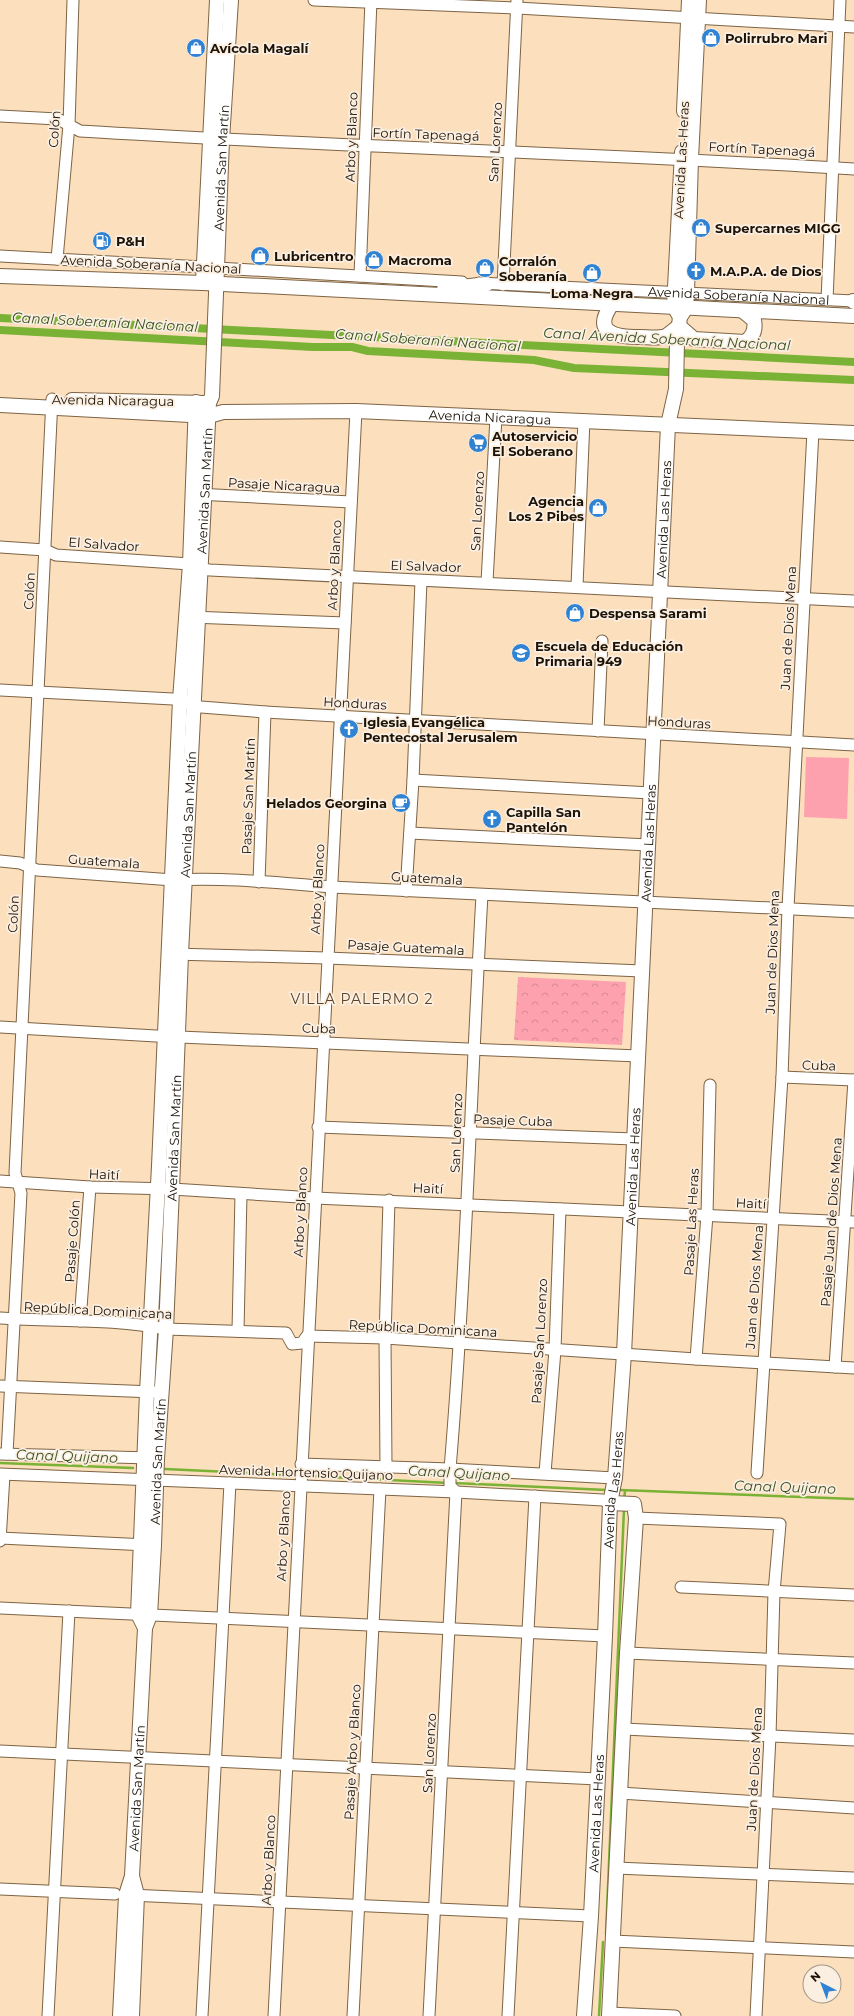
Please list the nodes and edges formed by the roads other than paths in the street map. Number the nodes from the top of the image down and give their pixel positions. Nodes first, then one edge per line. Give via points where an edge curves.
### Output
1 (73, 0) edge
2 (217, 0) edge
3 (231, 0) edge
4 (314, 0) edge
5 (689, 0) edge
6 (699, 0) edge
7 (840, 0) edge
8 (371, 1) edge
9 (517, 4) edge
10 (693, 18) junction
11 (838, 26) junction
12 (854, 27) edge
13 (0, 116) edge
14 (69, 125) junction
15 (217, 139) junction
16 (365, 147) junction
17 (508, 151) junction
18 (686, 159) junction
19 (834, 167) junction
20 (854, 169) edge
21 (0, 256) edge
22 (57, 259) junction
23 (210, 267) junction
24 (0, 276) edge
25 (360, 276) junction
26 (210, 284) junction
27 (487, 284) junction
28 (503, 285) junction
29 (681, 293) junction
30 (406, 294) junction
31 (828, 300) junction
32 (854, 301) edge
33 (612, 304) junction
34 (743, 310) junction
35 (680, 315) junction
36 (854, 316) edge
37 (0, 396) edge
38 (52, 403) junction
39 (0, 405) edge
40 (202, 409) junction
41 (356, 410) junction
42 (496, 417) junction
43 (584, 420) junction
44 (668, 425) junction
45 (813, 431) junction
46 (854, 433) edge
47 (198, 495) junction
48 (351, 502) junction
49 (0, 547) edge
50 (45, 550) junction
51 (195, 566) junction
52 (347, 576) junction
53 (422, 580) junction
54 (487, 582) junction
55 (577, 586) junction
56 (660, 591) junction
57 (803, 598) junction
58 (854, 601) edge
59 (193, 617) junction
60 (345, 623) junction
61 (602, 641) dead end
62 (0, 690) edge
63 (37, 693) junction
64 (180, 700) junction
65 (195, 705) junction
66 (265, 712) junction
67 (340, 717) junction
68 (415, 720) junction
69 (598, 731) junction
70 (654, 735) junction
71 (796, 742) junction
72 (854, 745) edge
73 (413, 780) junction
74 (651, 793) junction
75 (410, 833) junction
76 (648, 845) junction
77 (0, 862) edge
78 (30, 868) junction
79 (179, 880) junction
80 (259, 882) junction
81 (331, 887) junction
82 (406, 891) junction
83 (482, 895) junction
84 (645, 901) junction
85 (788, 908) junction
86 (854, 912) edge
87 (175, 954) junction
88 (327, 958) junction
89 (478, 964) junction
90 (642, 971) junction
91 (0, 1027) edge
92 (21, 1028) junction
93 (171, 1036) junction
94 (323, 1043) junction
95 (474, 1049) junction
96 (638, 1056) junction
97 (782, 1077) junction
98 (854, 1080) edge
99 (710, 1085) dead end
100 (318, 1127) junction
101 (469, 1132) junction
102 (634, 1139) junction
103 (0, 1181) edge
104 (19, 1182) junction
105 (90, 1187) junction
106 (165, 1189) junction
107 (241, 1194) junction
108 (315, 1198) junction
109 (389, 1200) junction
110 (467, 1204) junction
111 (560, 1209) junction
112 (630, 1212) junction
113 (707, 1215) junction
114 (773, 1218) junction
115 (850, 1222) edge
116 (0, 1318) edge
117 (14, 1319) junction
118 (80, 1321) junction
119 (151, 1326) junction
120 (166, 1329) junction
121 (238, 1331) junction
122 (308, 1336) junction
123 (385, 1338) junction
124 (461, 1344) junction
125 (555, 1350) junction
126 (624, 1354) junction
127 (696, 1359) junction
128 (763, 1363) junction
129 (835, 1367) junction
130 (854, 1368) edge
131 (5, 1386) edge
132 (154, 1392) junction
133 (4, 1454) edge
134 (151, 1458) junction
135 (301, 1464) junction
136 (386, 1467) junction
137 (757, 1473) dead end
138 (2, 1474) edge
139 (545, 1474) junction
140 (615, 1478) junction
141 (150, 1479) junction
142 (452, 1480) junction
143 (230, 1483) junction
144 (300, 1485) junction
145 (380, 1489) junction
146 (535, 1496) junction
147 (610, 1503) junction
148 (635, 1511) junction
149 (0, 1539) edge
150 (148, 1545) junction
151 (681, 1588) dead end
152 (774, 1592) junction
153 (854, 1595) edge
154 (0, 1608) edge
155 (69, 1611) junction
156 (144, 1615) junction
157 (223, 1618) junction
158 (293, 1622) junction
159 (373, 1625) junction
160 (449, 1629) junction
161 (528, 1633) junction
162 (605, 1636) junction
163 (627, 1653) junction
164 (773, 1659) junction
165 (854, 1664) edge
166 (624, 1729) junction
167 (770, 1736) junction
168 (854, 1740) edge
169 (0, 1751) edge
170 (62, 1753) junction
171 (138, 1757) junction
172 (215, 1761) junction
173 (288, 1764) junction
174 (366, 1768) junction
175 (442, 1771) junction
176 (521, 1775) junction
177 (598, 1778) junction
178 (620, 1793) junction
179 (766, 1803) junction
180 (854, 1808) edge
181 (616, 1868) junction
182 (763, 1874) junction
183 (854, 1878) edge
184 (0, 1889) edge
185 (54, 1891) junction
186 (126, 1895) junction
187 (208, 1898) junction
188 (280, 1901) junction
189 (358, 1906) junction
190 (435, 1909) junction
191 (514, 1913) junction
192 (591, 1916) junction
193 (613, 1941) junction
194 (759, 1947) junction
195 (854, 1952) edge
196 (609, 2014) edge
197 (48, 2016) edge
198 (120, 2016) edge
199 (132, 2016) edge
200 (202, 2016) edge
201 (274, 2016) edge
202 (353, 2016) edge
203 (429, 2016) edge
204 (508, 2016) edge
205 (584, 2016) edge
206 (674, 2016) edge
207 (756, 2016) edge

1 - 14 street, Colón
2 - 15 main road, Avenida San Martín
3 - 15 main road, Avenida San Martín
4 - 8 street
5 - 10 main road, Avenida Las Heras
6 - 10 main road, Avenida Las Heras
7 - 11 street
8 - 9 street
8 - 16 street, Arbo y Blanco
9 - 10 street
9 - 17 street, San Lorenzo
10 - 11 street
10 - 18 main road, Avenida Las Heras
11 - 12 street
11 - 19 street
13 - 14 street, Fortín Tapenagá via 58,119
14 - 15 street, Fortín Tapenagá via 80,131
14 - 22 street, Colón
15 - 16 street, Fortín Tapenagá
15 - 23 main road, Avenida San Martín
16 - 17 street, Fortín Tapenagá
16 - 25 street, Arbo y Blanco
17 - 18 street, Fortín Tapenagá
17 - 28 street, San Lorenzo
18 - 19 street, Fortín Tapenagá
18 - 29 main road, Avenida Las Heras
19 - 20 street, Fortín Tapenagá
19 - 31 street
21 - 22 street, Avenida Soberanía Nacional
22 - 23 street, Avenida Soberanía Nacional
23 - 25 street, Avenida Soberanía Nacional
23 - 26 main road, Avenida San Martín
24 - 26 main road, Avenida Soberanía Nacional
25 - 27 street, Avenida Soberanía Nacional
26 - 30 main road, Avenida Soberanía Nacional
26 - 40 main road, Avenida San Martín via 215,319 212,396
27 - 28 street, Avenida Soberanía Nacional
27 - 30 main road
28 - 29 street, Avenida Soberanía Nacional
29 - 31 street, Avenida Soberanía Nacional
29 - 35 main road, Avenida Las Heras
30 - 33 main road, Avenida Soberanía Nacional
31 - 32 street, Avenida Soberanía Nacional
33 - 35 main road, Avenida Soberanía Nacional
33 - 35 main road via 604,322 607,330 613,335 659,338 667,335
34 - 35 main road, Avenida Soberanía Nacional
34 - 35 main road via 754,320 756,326 751,338 744,342 694,339
34 - 36 main road, Avenida Soberanía Nacional
35 - 44 main road, Avenida Las Heras via 676,389
37 - 38 main road, Avenida Nicaragua
38 - 39 main road, Avenida Nicaragua
38 - 40 main road, Avenida Nicaragua
38 - 50 street, Colón
40 - 41 main road, Avenida Nicaragua via 223,412
40 - 47 main road, Avenida San Martín
41 - 42 main road, Avenida Nicaragua
41 - 48 street, Arbo y Blanco
42 - 43 main road, Avenida Nicaragua
42 - 54 street, San Lorenzo
43 - 44 main road, Avenida Nicaragua
43 - 55 street
44 - 45 main road, Avenida Nicaragua
44 - 56 main road, Avenida Las Heras
45 - 46 main road, Avenida Nicaragua
45 - 57 street, Juan de Dios Mena
47 - 48 street, Pasaje Nicaragua
47 - 51 main road, Avenida San Martín
48 - 52 street, Arbo y Blanco
49 - 50 street, El Salvador
50 - 51 street, El Salvador via 56,555
50 - 63 street, Colón
51 - 52 street, El Salvador
51 - 59 main road, Avenida San Martín
52 - 53 street, El Salvador
52 - 60 street, Arbo y Blanco
53 - 54 street, El Salvador
53 - 68 street
54 - 55 street, El Salvador
55 - 56 street, El Salvador
56 - 57 street, El Salvador
56 - 70 main road, Avenida Las Heras
57 - 58 street, El Salvador
57 - 71 street, Juan de Dios Mena
59 - 60 street
59 - 64 main road, Avenida San Martín
59 - 65 main road, Avenida San Martín
60 - 67 street, Arbo y Blanco
61 - 69 street
62 - 63 street, Honduras
63 - 64 street, Honduras
63 - 78 street, Colón
64 - 65 street, Honduras
64 - 79 main road, Avenida San Martín
65 - 66 street, Honduras
65 - 79 main road, Avenida San Martín
66 - 67 street, Honduras
66 - 80 street, Pasaje San Martín
67 - 68 street, Honduras
67 - 81 street, Arbo y Blanco
68 - 69 street, Honduras
68 - 73 street
69 - 70 street, Honduras
70 - 71 street, Honduras
70 - 74 main road, Avenida Las Heras
71 - 72 street, Honduras
71 - 85 street, Juan de Dios Mena
73 - 74 street
73 - 75 street
74 - 76 main road, Avenida Las Heras
75 - 76 street
75 - 82 street
76 - 84 main road, Avenida Las Heras
77 - 78 street, Guatemala via 20,863
78 - 79 street, Guatemala
78 - 92 street, Colón
79 - 80 street, Guatemala
79 - 87 main road, Avenida San Martín
80 - 81 street, Guatemala
81 - 82 street, Guatemala
81 - 88 street, Arbo y Blanco
82 - 83 street, Guatemala
83 - 84 street, Guatemala
83 - 89 street, San Lorenzo
84 - 85 street, Guatemala
84 - 90 main road, Avenida Las Heras
85 - 86 street, Guatemala
85 - 97 street, Juan de Dios Mena
87 - 88 street, Pasaje Guatemala
87 - 93 main road, Avenida San Martín
88 - 89 street, Pasaje Guatemala
88 - 94 street, Arbo y Blanco
89 - 90 street, Pasaje Guatemala
89 - 95 street, San Lorenzo
90 - 96 main road, Avenida Las Heras
91 - 92 street, Cuba
92 - 93 street, Cuba
92 - 104 street, Colón via 15,1173
93 - 94 street, Cuba
93 - 106 main road, Avenida San Martín
94 - 95 street, Cuba
94 - 100 street, Arbo y Blanco
95 - 96 street, Cuba
95 - 101 street, San Lorenzo
96 - 102 main road, Avenida Las Heras
97 - 98 street, Cuba
97 - 114 street, Juan de Dios Mena
98 - 115 street, Pasaje Juan de Dios Mena
99 - 113 street, Pasaje Las Heras
100 - 101 street, Pasaje Cuba
100 - 108 street, Arbo y Blanco
101 - 102 street, Pasaje Cuba
101 - 110 street, San Lorenzo
102 - 112 main road, Avenida Las Heras
103 - 104 street, Haití
104 - 105 street, Haití
104 - 117 street, Colón via 21,1193
105 - 106 street, Haití
105 - 118 street, Pasaje Colón
106 - 107 street, Haití
106 - 119 main road, Avenida San Martín
106 - 120 main road, Avenida San Martín
107 - 108 street, Haití
107 - 121 street
108 - 109 street, Haití
108 - 122 street, Arbo y Blanco
109 - 110 street, Haití
109 - 123 street
110 - 111 street, Haití
110 - 124 street, San Lorenzo
111 - 112 street, Haití
111 - 125 street, Pasaje San Lorenzo
112 - 113 street, Haití
112 - 126 main road, Avenida Las Heras
113 - 114 street, Haití
113 - 127 street, Pasaje Las Heras
114 - 115 street, Haití
114 - 128 street, Juan de Dios Mena
115 - 129 street, Pasaje Juan de Dios Mena
116 - 117 street, República Dominicana
117 - 118 street, República Dominicana
117 - 131 street, Colón
118 - 119 street, República Dominicana
119 - 120 street, República Dominicana
119 - 132 main road, Avenida San Martín
120 - 121 street, República Dominicana
120 - 132 main road, Avenida San Martín
121 - 122 street, República Dominicana via 286,1333 292,1344 302,1343
122 - 123 street, República Dominicana
122 - 135 street, Arbo y Blanco
123 - 124 street, República Dominicana
123 - 136 street
124 - 125 street, República Dominicana
124 - 142 street, San Lorenzo
125 - 126 street, República Dominicana
125 - 139 street, Pasaje San Lorenzo
126 - 127 street, República Dominicana
126 - 140 main road, Avenida Las Heras
127 - 128 street, República Dominicana
128 - 129 street, República Dominicana
128 - 137 street, Juan de Dios Mena
129 - 130 street, República Dominicana
131 - 132 street
131 - 133 street, Colón
132 - 134 main road, Avenida San Martín
133 - 134 street
134 - 141 main road, Avenida San Martín
135 - 136 street, Avenida Hortensio Quijano
135 - 144 street, Arbo y Blanco
136 - 142 street, Avenida Hortensio Quijano
138 - 141 street, Avenida Hortensio Quijano
138 - 149 street
139 - 140 street, Avenida Hortensio Quijano
139 - 142 street, Avenida Hortensio Quijano
140 - 147 main road, Avenida Las Heras
141 - 143 street, Avenida Hortensio Quijano
141 - 150 main road, Avenida San Martín
142 - 145 street, Avenida Hortensio Quijano
142 - 146 street, Avenida Hortensio Quijano
142 - 160 street, San Lorenzo
143 - 144 street, Avenida Hortensio Quijano
143 - 157 street
144 - 145 street, Avenida Hortensio Quijano
144 - 158 street, Arbo y Blanco
145 - 159 street, Pasaje Arbo y Blanco
146 - 147 street, Avenida Hortensio Quijano via 603,1500
146 - 161 street
147 - 148 main road
147 - 162 main road, Avenida Las Heras
148 - 152 street, Juan de Dios Mena via 780,1524
148 - 163 main road, Avenida Las Heras
149 - 150 street
150 - 156 main road, Avenida San Martín
151 - 152 street
152 - 153 street
152 - 164 street, Juan de Dios Mena
154 - 155 street
155 - 156 street
155 - 170 street
156 - 157 street
156 - 171 main road, Avenida San Martín
157 - 158 street
157 - 172 street
158 - 159 street
158 - 173 street, Arbo y Blanco
159 - 160 street
159 - 174 street, Pasaje Arbo y Blanco
160 - 161 street
160 - 175 street, San Lorenzo
161 - 162 street
161 - 176 street
162 - 177 main road, Avenida Las Heras
163 - 164 street
163 - 166 main road, Avenida Las Heras
164 - 165 street
164 - 167 street, Juan de Dios Mena
166 - 167 street
166 - 178 main road, Avenida Las Heras
167 - 168 street
167 - 179 street, Juan de Dios Mena
169 - 170 street
170 - 171 street
170 - 185 street
171 - 172 street
171 - 186 main road, Avenida San Martín via 132,1876
172 - 173 street
172 - 187 street
173 - 174 street
173 - 188 street, Arbo y Blanco
174 - 175 street
174 - 189 street, Pasaje Arbo y Blanco
175 - 176 street
175 - 190 street, San Lorenzo
176 - 177 street
176 - 191 street
177 - 192 main road, Avenida Las Heras
178 - 179 street
178 - 181 main road, Avenida Las Heras
179 - 180 street
179 - 182 street, Juan de Dios Mena
181 - 182 street
181 - 193 main road, Avenida Las Heras
182 - 183 street
182 - 194 street, Juan de Dios Mena
184 - 185 street
185 - 186 street
185 - 197 street
186 - 187 street
186 - 198 main road, Avenida San Martín
186 - 199 main road, Avenida San Martín
187 - 188 street
187 - 200 street
188 - 189 street
188 - 201 street, Arbo y Blanco
189 - 190 street
189 - 202 street, Pasaje Arbo y Blanco
190 - 191 street
190 - 203 street, San Lorenzo
191 - 192 street
191 - 204 street
192 - 205 main road, Avenida Las Heras
193 - 194 street
193 - 196 main road, Avenida Las Heras
194 - 195 street
194 - 207 street, Juan de Dios Mena
196 - 206 street

